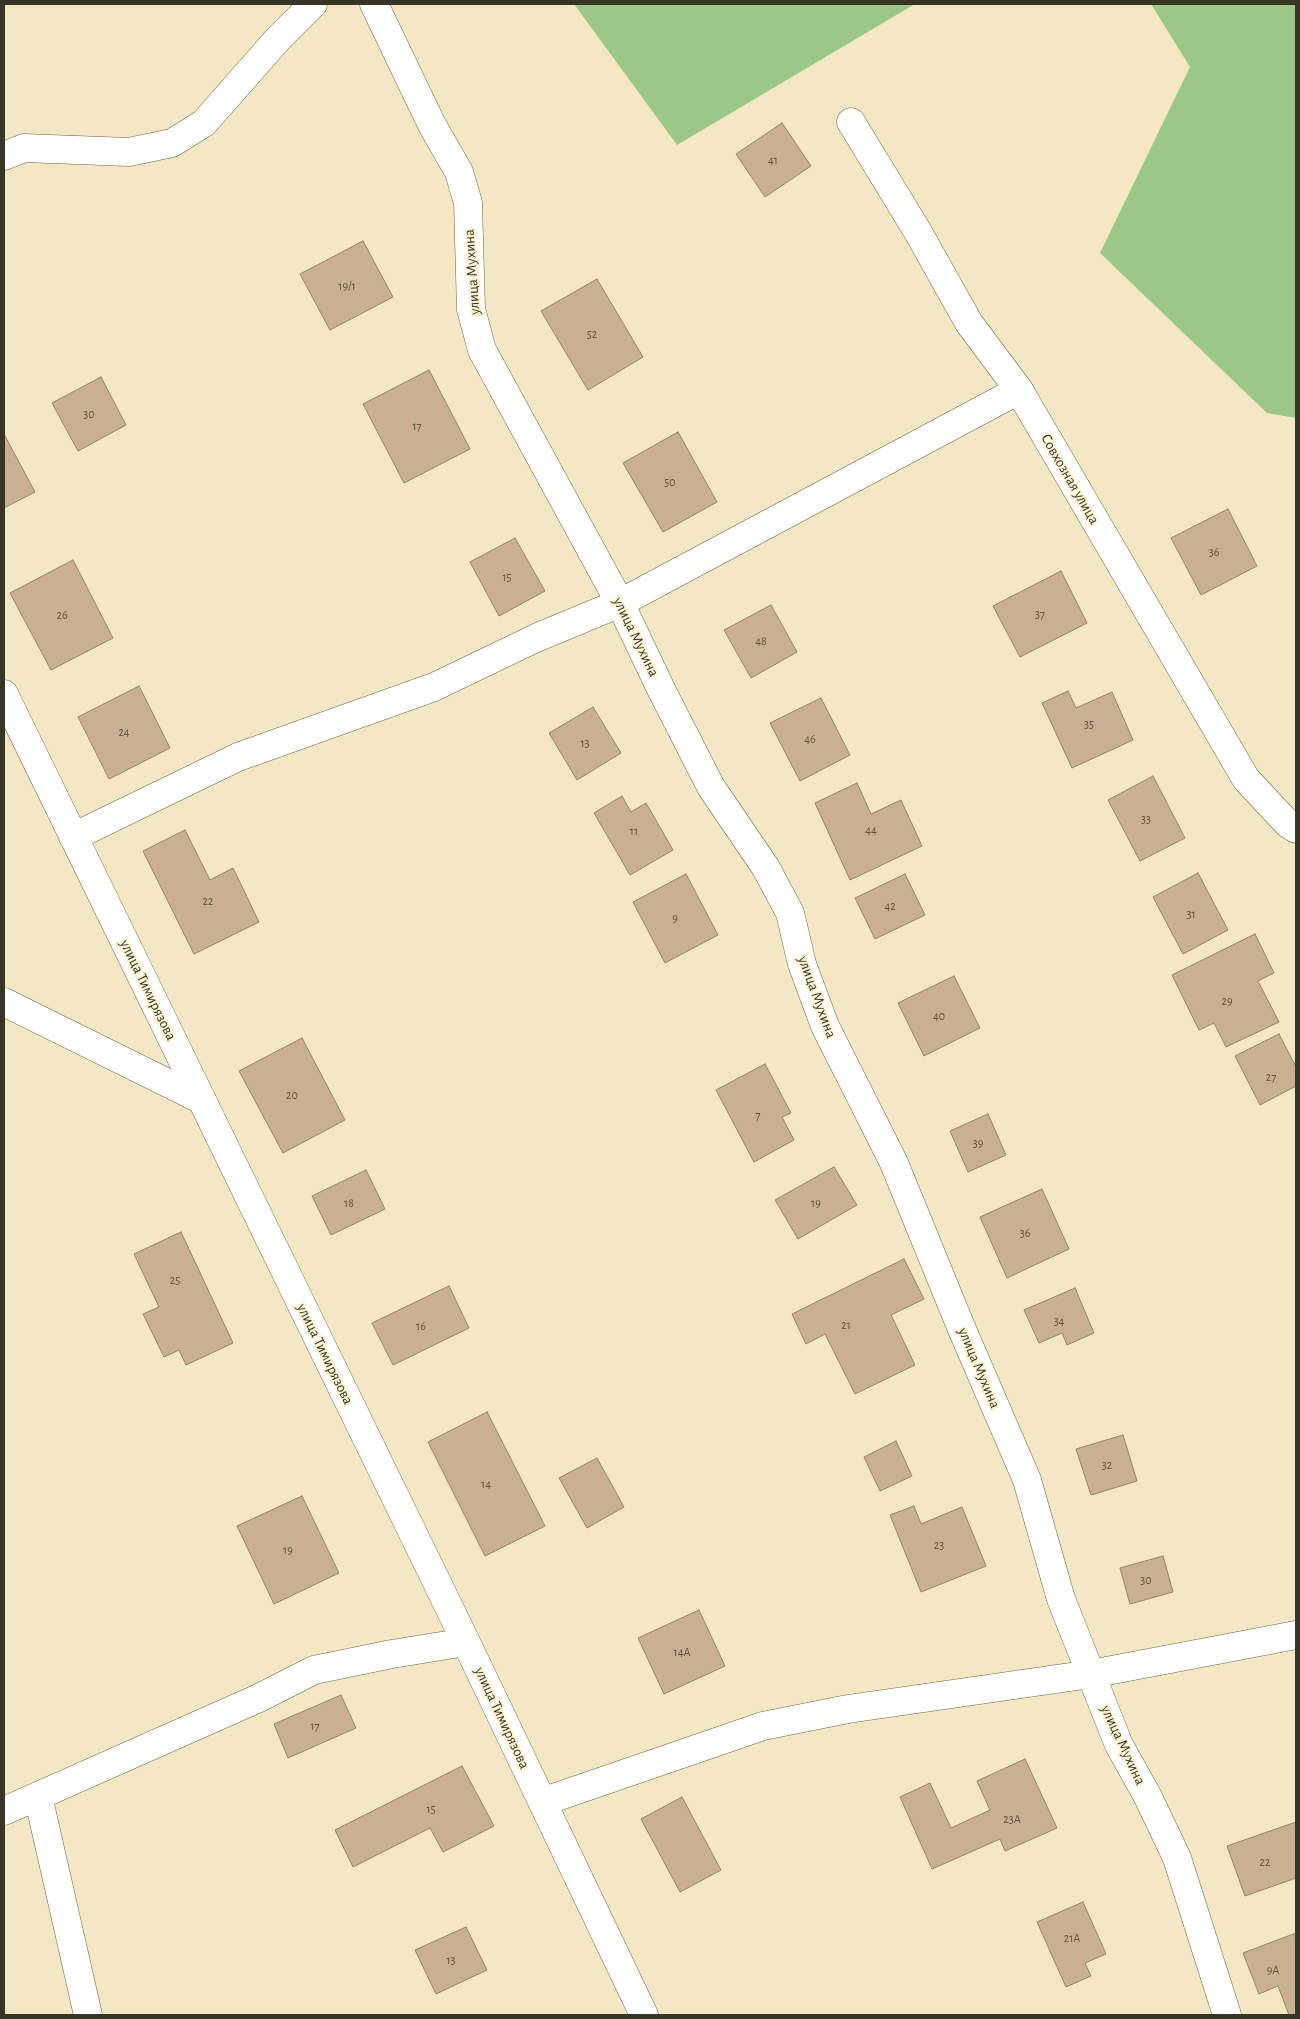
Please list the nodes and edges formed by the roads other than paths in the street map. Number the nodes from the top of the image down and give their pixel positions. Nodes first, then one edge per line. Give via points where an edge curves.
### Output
1 (314, 4) edge
2 (374, 4) edge
3 (851, 122) dead end
4 (4, 156) edge
5 (1020, 390) junction
6 (620, 603) junction
7 (4, 694) edge
8 (1296, 829) edge
9 (73, 837) junction
10 (4, 1002) edge
11 (202, 1100) junction
12 (1296, 1635) edge
13 (466, 1642) junction
14 (1091, 1674) junction
15 (38, 1796) junction
16 (542, 1802) junction
17 (4, 1811) edge
18 (88, 2015) edge
19 (644, 2015) edge
20 (1228, 2015) edge

1 - 4 street via 277,40 204,122 172,143 129,152 24,148
2 - 6 street, улица Мухина via 432,125 459,172 468,203 471,309 482,350
3 - 5 street, Совхозная улица via 969,323
5 - 6 street
5 - 8 street, Совхозная улица via 1246,779
6 - 9 street via 536,638 434,688 238,757
6 - 14 street, улица Мухина via 712,787 766,868 790,913 802,964 825,1026 894,1163 1027,1480 1061,1599
7 - 9 street, улица Тимирязова
9 - 11 street, улица Тимирязова
10 - 11 street
11 - 13 street, улица Тимирязова
12 - 14 street
13 - 15 street via 314,1670 259,1698
13 - 16 street, улица Тимирязова
14 - 16 street via 763,1726
14 - 20 street, улица Мухина via 1119,1745 1177,1858
15 - 17 street
15 - 18 street
16 - 19 street, улица Тимирязова

